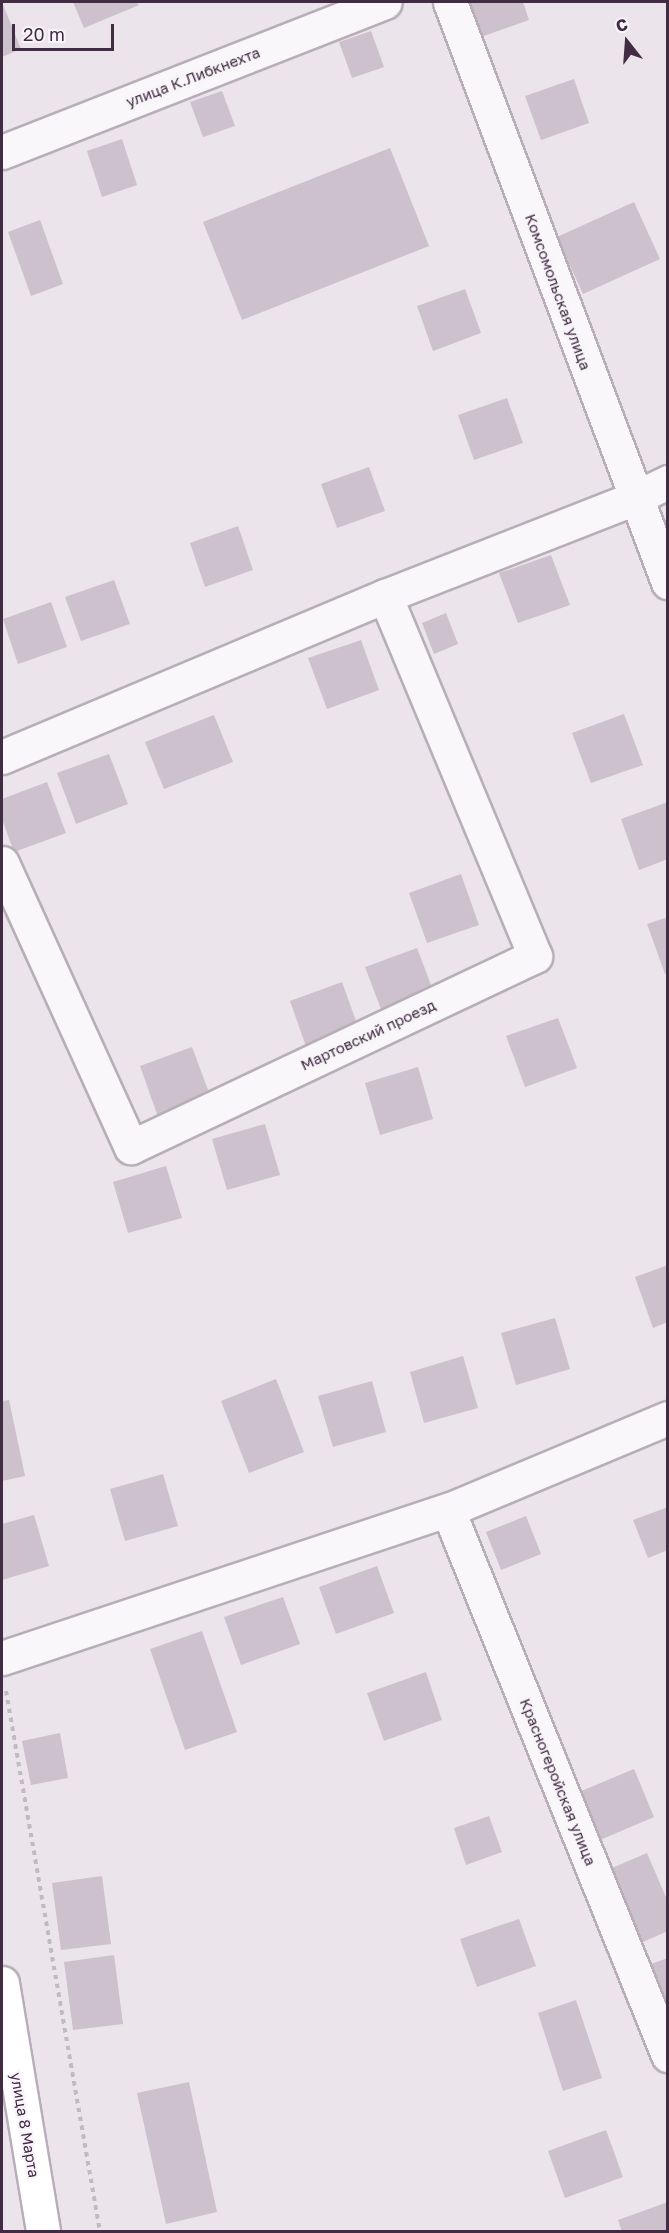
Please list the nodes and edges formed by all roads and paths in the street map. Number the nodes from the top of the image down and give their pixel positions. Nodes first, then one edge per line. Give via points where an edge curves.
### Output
1 (385, 2) edge
2 (450, 2) edge
3 (2, 152) edge
4 (668, 482) edge
5 (635, 498) junction
6 (668, 582) edge
7 (385, 596) junction
8 (2, 757) edge
9 (2, 863) edge
10 (668, 1418) edge
11 (448, 1510) junction
12 (4, 1673) edge
13 (2, 1983) edge
14 (668, 2055) edge
15 (43, 2232) edge
16 (100, 2232) edge

1 - 3 street, улица К.Либкнехта
2 - 5 street, Комсомольская улица
4 - 5 street
5 - 6 street, Комсомольская улица
5 - 7 street
7 - 8 street
7 - 9 street, Мартовский проезд via 535,956 130,1147
10 - 11 street
11 - 12 street
11 - 14 street, Красногеройская улица
12 - 16 path
13 - 15 main road, улица 8 Марта

